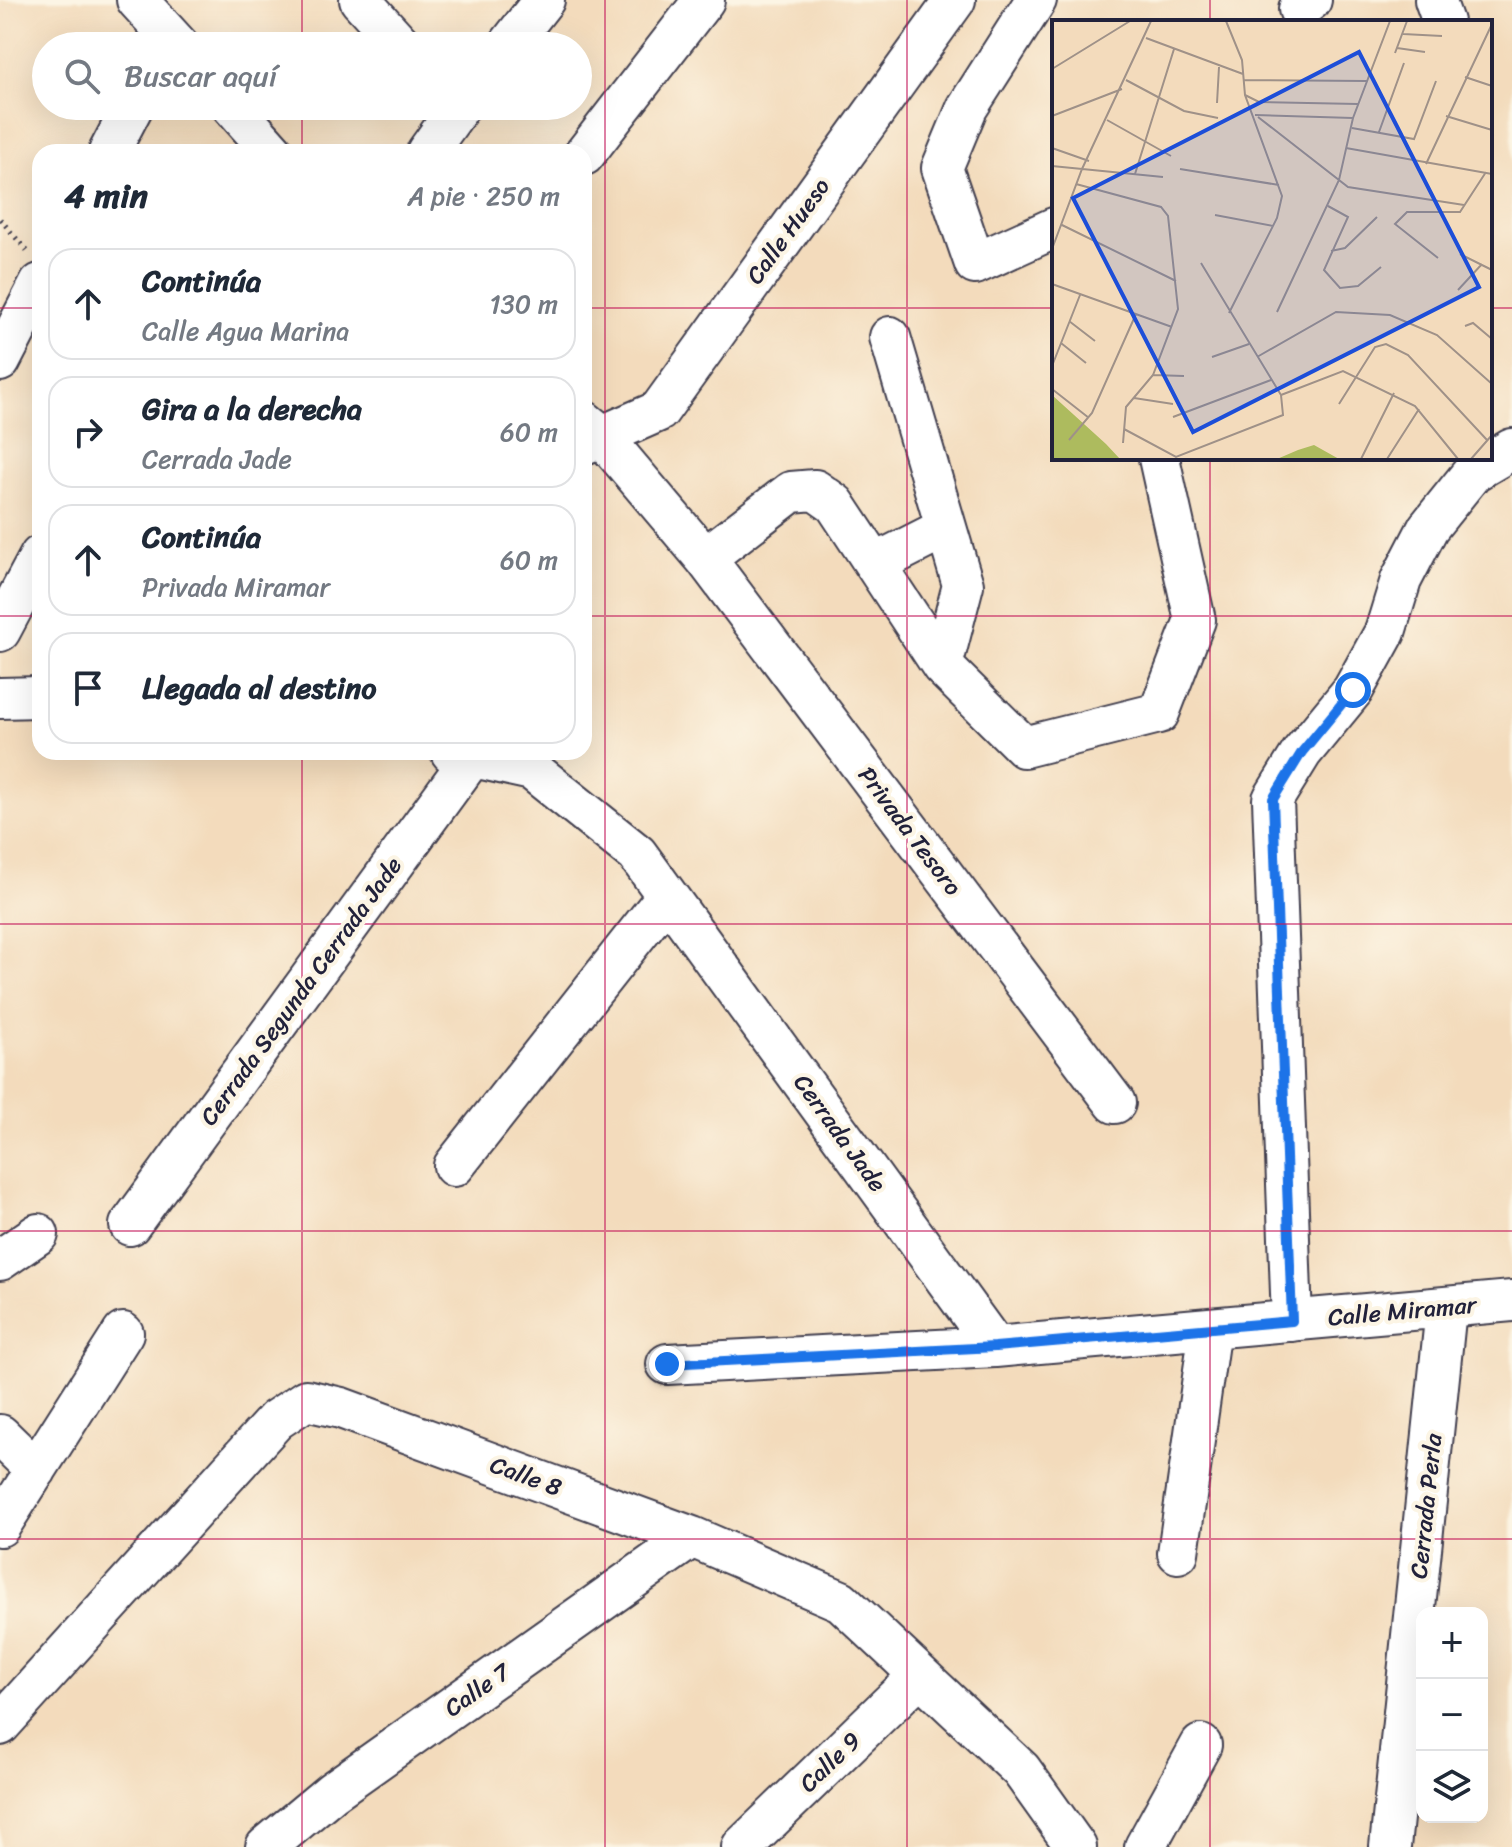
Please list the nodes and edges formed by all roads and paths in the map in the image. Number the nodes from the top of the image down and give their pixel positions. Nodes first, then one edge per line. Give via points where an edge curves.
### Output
1 (137, 0) edge
2 (360, 0) edge
3 (544, 0) edge
4 (704, 0) edge
5 (955, 0) edge
6 (1036, 0) edge
7 (1435, 0) edge
8 (1442, 20) edge
9 (163, 32) edge
10 (389, 32) edge
11 (519, 32) edge
12 (126, 120) edge
13 (243, 120) edge
14 (449, 120) edge
15 (113, 144) edge
16 (261, 144) edge
17 (433, 144) edge
18 (592, 145) edge
19 (0, 219) edge
20 (1052, 229) edge
21 (32, 265) edge
22 (32, 277) edge
23 (890, 337) dead end
24 (0, 361) edge
25 (592, 432) edge
26 (592, 436) edge
27 (1512, 449) edge
28 (1159, 460) edge
29 (946, 528) junction
30 (705, 558) junction
31 (875, 564) junction
32 (32, 571) edge
33 (0, 631) edge
34 (942, 666) junction
35 (32, 697) edge
36 (0, 698) edge
37 (458, 760) edge
38 (488, 760) edge
39 (667, 896) junction
40 (1115, 1103) dead end
41 (454, 1166) dead end
42 (130, 1225) dead end
43 (38, 1234) dead end
44 (0, 1260) edge
45 (1512, 1301) edge
46 (1446, 1309) junction
47 (1292, 1321) junction
48 (1210, 1328) junction
49 (123, 1333) dead end
50 (995, 1347) junction
51 (667, 1364) dead end
52 (0, 1435) edge
53 (36, 1470) junction
54 (0, 1526) edge
55 (692, 1537) junction
56 (1178, 1553) dead end
57 (919, 1676) junction
58 (0, 1725) edge
59 (1201, 1745) dead end
60 (759, 1841) edge
61 (266, 1847) edge
62 (1076, 1847) edge
63 (1145, 1847) edge
64 (1390, 1847) edge

1 - 9 street
2 - 10 street
3 - 11 street
4 - 18 street
5 - 25 street, Calle Hueso via 659,411
6 - 20 street via 967,108 942,168 975,264
7 - 8 street
12 - 15 street
13 - 16 street
14 - 17 street
19 - 21 path
22 - 24 street
23 - 29 street
26 - 30 street, Privada Tesoro
27 - 47 street via 1473,472 1428,528 1401,580 1385,632 1353,690 1302,752 1273,799
28 - 34 street via 1195,620 1159,713 1024,747
29 - 31 street
29 - 34 street via 963,585
30 - 31 street via 791,492 815,490 835,504
30 - 40 street, Privada Tesoro
31 - 34 street
32 - 33 street
35 - 36 street
37 - 42 street, Cerrada Segunda Cerrada Jade
38 - 39 street, Cerrada Jade via 532,770 637,854
39 - 41 street
39 - 50 street, Cerrada Jade
43 - 44 street
45 - 46 street, Calle Miramar
46 - 47 street, Calle Miramar
46 - 64 street, Cerrada Perla
47 - 48 street
48 - 50 street
48 - 56 street
49 - 53 street
50 - 51 street
52 - 53 street
53 - 54 street
55 - 57 street, Calle 8 via 841,1601
55 - 58 street, Calle 8 via 341,1408 306,1400 276,1420
55 - 61 street, Calle 7 via 332,1792
57 - 60 street, Calle 9
57 - 62 street, Calle 8 via 1021,1770
59 - 63 street

